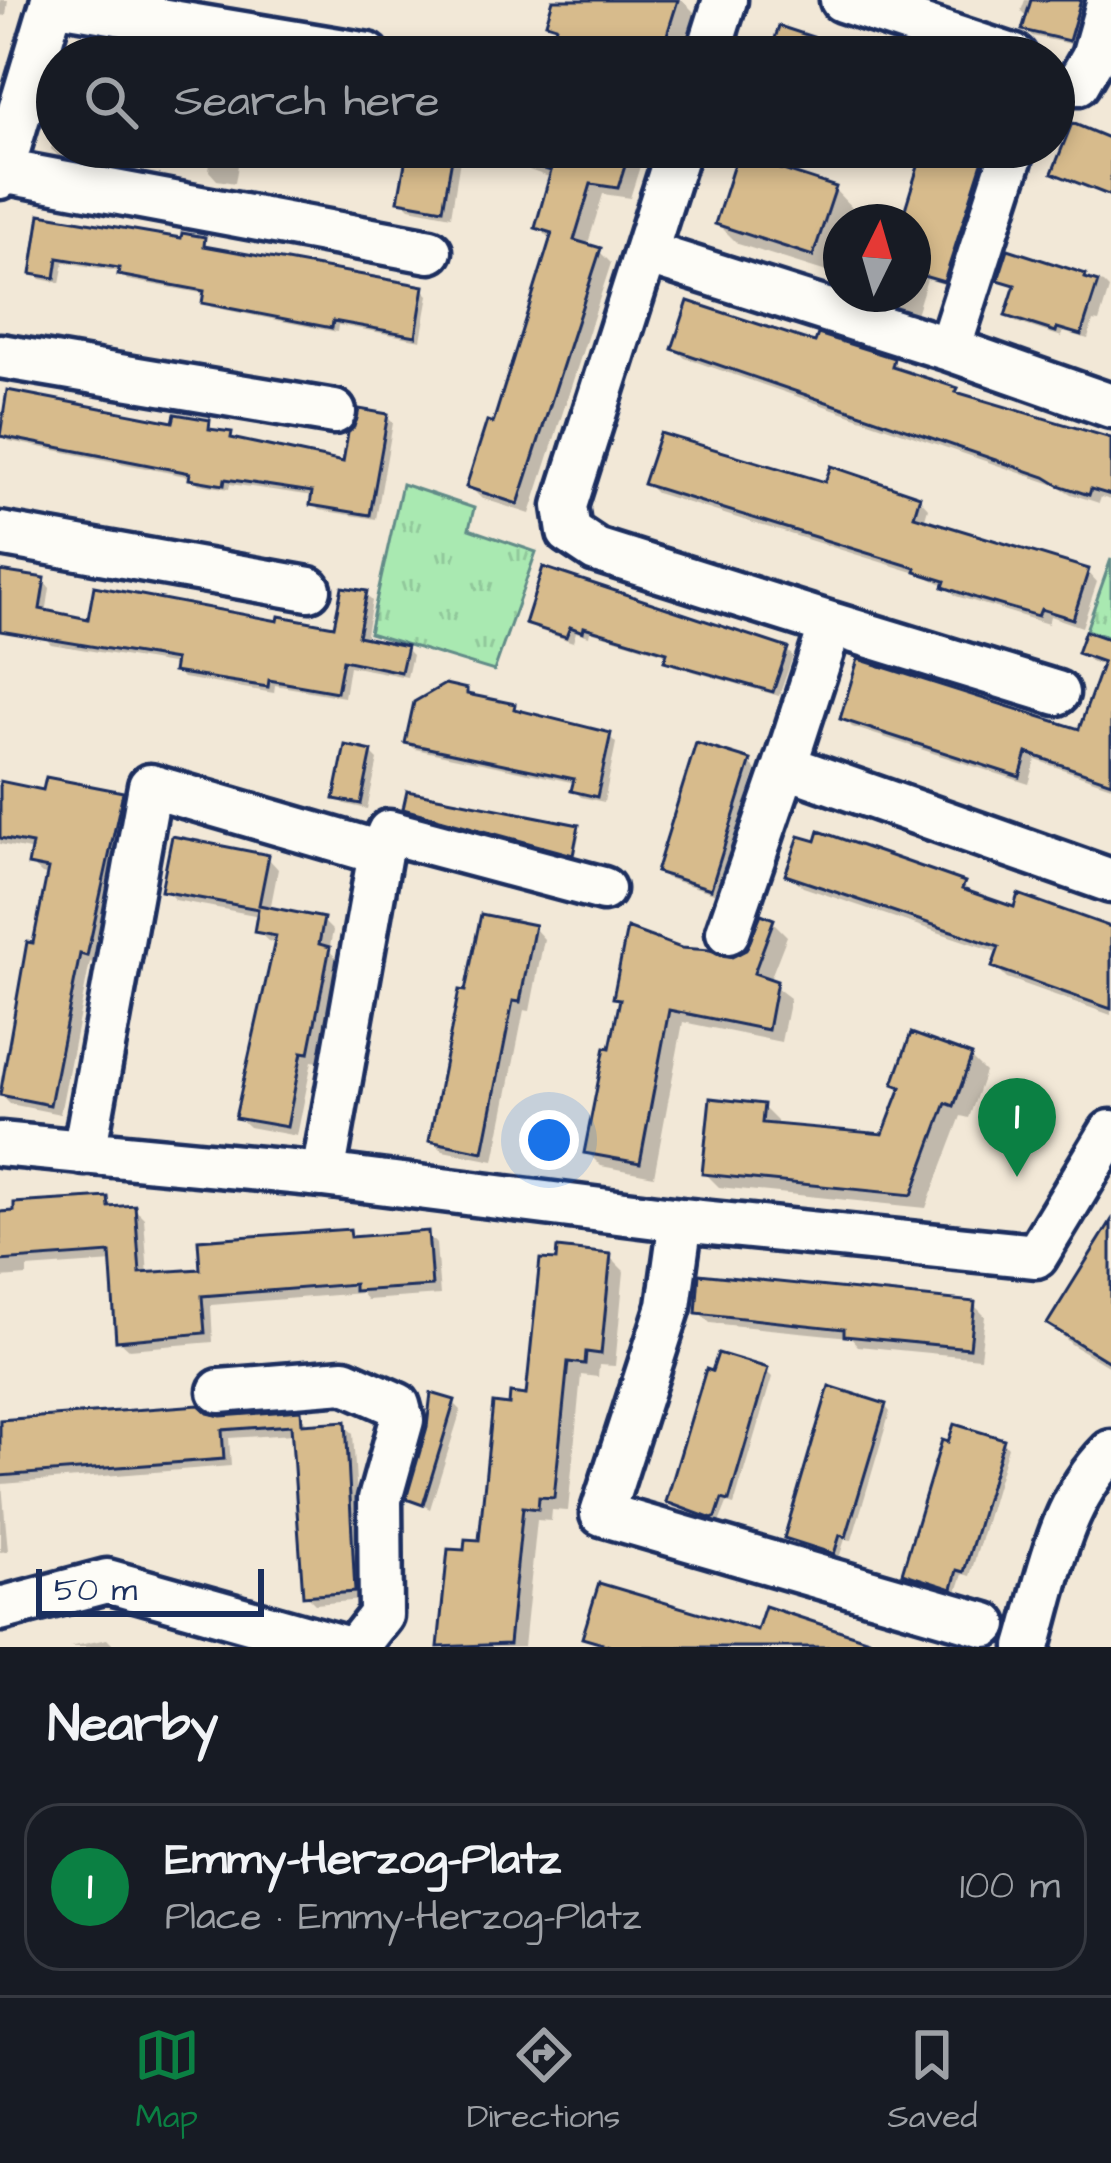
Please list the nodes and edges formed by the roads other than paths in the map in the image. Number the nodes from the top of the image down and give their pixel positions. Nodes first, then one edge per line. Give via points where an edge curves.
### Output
1 (725, 0) edge
2 (842, 0) edge
3 (1109, 0) edge
4 (52, 1) edge
5 (257, 36) edge
6 (714, 36) edge
7 (951, 36) edge
8 (14, 84) edge
9 (1081, 84) edge
10 (672, 168) edge
11 (1007, 168) edge
12 (1, 174) edge
13 (430, 251) dead end
14 (646, 253) junction
15 (949, 349) junction
16 (0, 356) edge
17 (1111, 406) edge
18 (334, 412) dead end
19 (0, 534) edge
20 (309, 589) dead end
21 (831, 624) junction
22 (1057, 693) dead end
23 (785, 766) junction
24 (380, 853) junction
25 (1111, 881) edge
26 (603, 889) dead end
27 (728, 932) dead end
28 (1111, 1132) edge
29 (0, 1144) edge
30 (84, 1153) junction
31 (323, 1175) junction
32 (681, 1220) junction
33 (220, 1390) dead end
34 (1111, 1452) edge
35 (0, 1609) edge
36 (986, 1624) dead end
37 (243, 1633) edge
38 (343, 1647) edge
39 (356, 1647) edge
40 (1028, 1647) edge

1 - 6 street
2 - 7 street
3 - 9 street
4 - 5 street
4 - 8 street
8 - 12 street
10 - 14 street
11 - 15 street
12 - 13 street
14 - 15 street
14 - 21 street via 565,506 569,532 596,550
15 - 17 street
16 - 18 street
19 - 20 street
21 - 22 street
21 - 23 street
23 - 25 street
23 - 27 street
24 - 26 street via 388,832
24 - 30 street via 150,786
24 - 31 street
28 - 32 street via 1036,1256
29 - 30 street
30 - 31 street
31 - 32 street
32 - 36 street via 669,1306 602,1514
33 - 39 street via 344,1381 398,1405 402,1420 380,1499 381,1615
34 - 40 street via 1063,1525
35 - 37 street via 107,1581
37 - 38 street

